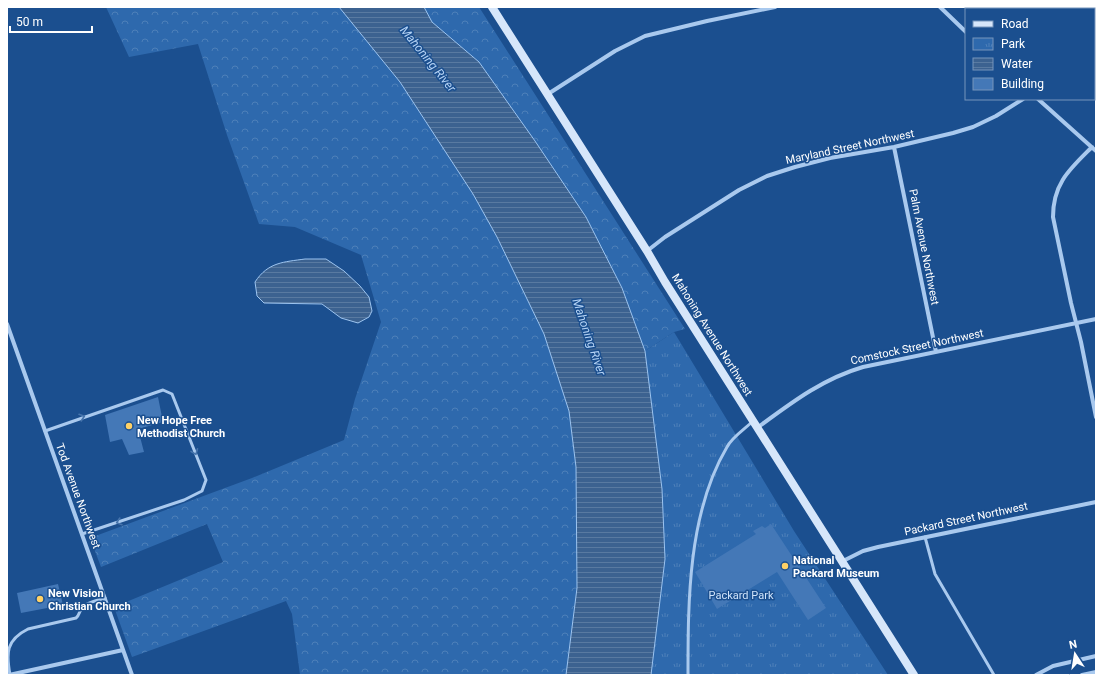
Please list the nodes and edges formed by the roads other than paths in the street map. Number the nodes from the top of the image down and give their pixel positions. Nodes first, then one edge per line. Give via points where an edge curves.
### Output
1 (492, 7) edge
2 (776, 7) edge
3 (940, 7) edge
4 (965, 31) edge
5 (548, 94) junction
6 (1021, 100) edge
7 (1039, 100) edge
8 (894, 147) junction
9 (1092, 147) junction
10 (1096, 151) edge
11 (647, 251) junction
12 (1096, 320) edge
13 (7, 324) edge
14 (1077, 324) junction
15 (936, 352) junction
16 (1096, 417) edge
17 (755, 425) junction
18 (45, 431) junction
19 (1096, 502) edge
20 (82, 534) junction
21 (925, 537) junction
22 (843, 561) junction
23 (105, 598) junction
24 (123, 650) junction
25 (1096, 656) edge
26 (1096, 672) edge
27 (10, 675) edge
28 (132, 675) edge
29 (688, 675) edge
30 (914, 675) edge
31 (994, 675) edge
32 (1036, 675) edge
33 (1082, 675) edge

1 - 5 main road, Mahoning Avenue Northwest
2 - 5 street via 645,36 615,50
3 - 4 street
5 - 11 main road, Mahoning Avenue Northwest
6 - 8 street, Maryland Street Northwest via 973,127
7 - 9 street
8 - 11 street, Maryland Street Northwest via 830,158 767,176 740,190
8 - 15 street, Palm Avenue Northwest
9 - 10 street
9 - 14 street via 1060,183 1053,207 1054,224
11 - 17 main road, Mahoning Avenue Northwest
12 - 14 street, Comstock Street Northwest
13 - 18 street, Tod Avenue Northwest
14 - 15 street, Comstock Street Northwest
14 - 16 street
15 - 17 street, Comstock Street Northwest via 863,366 833,377
17 - 22 main road, Mahoning Avenue Northwest
17 - 29 lane via 728,446 707,488 694,548 688,614
18 - 20 street, Tod Avenue Northwest
18 -> 20 lane via 163,390 172,394 206,480 202,491 184,500
19 - 21 street, Packard Street Northwest
20 - 23 street, Tod Avenue Northwest
21 - 22 street, Packard Street Northwest via 863,551
21 - 31 lane via 935,574
22 - 30 main road, Mahoning Avenue Northwest
23 - 24 street, Tod Avenue Northwest
23 - 27 lane via 86,605 76,618 22,632 8,649
24 - 27 street
24 - 28 street, Tod Avenue Northwest
25 - 32 street via 1053,666
26 - 33 street

